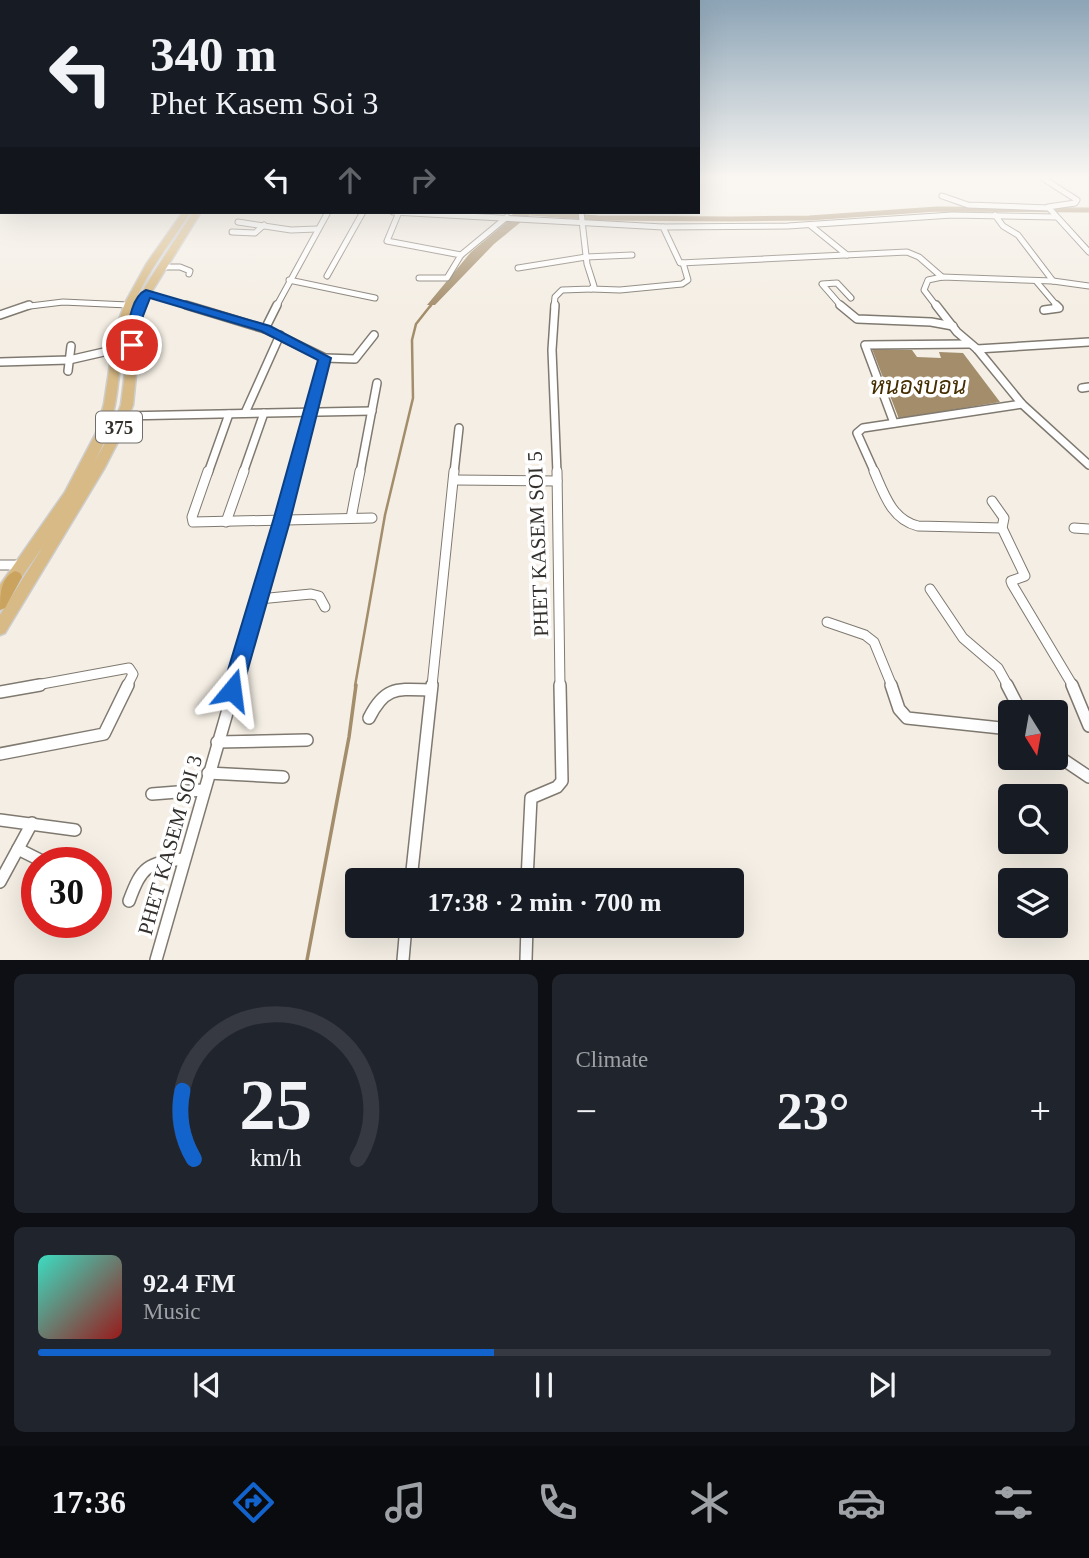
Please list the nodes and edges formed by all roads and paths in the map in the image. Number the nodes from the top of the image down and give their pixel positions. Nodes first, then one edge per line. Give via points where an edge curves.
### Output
1 (181, 222) edge
2 (191, 222) edge
3 (238, 222) dead end
4 (322, 222) edge
5 (357, 222) edge
6 (395, 222) edge
7 (502, 222) edge
8 (582, 222) edge
9 (620, 222) edge
10 (848, 222) edge
11 (1000, 222) edge
12 (1060, 222) edge
13 (264, 225) junction
14 (810, 225) junction
15 (663, 227) junction
16 (317, 229) junction
17 (232, 232) dead end
18 (1089, 252) edge
19 (461, 255) junction
20 (632, 255) dead end
21 (847, 255) junction
22 (586, 257) junction
23 (683, 263) junction
24 (163, 267) junction
25 (518, 268) dead end
26 (189, 274) dead end
27 (327, 276) dead end
28 (942, 277) junction
29 (419, 278) dead end
30 (289, 280) junction
31 (1035, 281) junction
32 (1053, 281) junction
33 (1089, 286) edge
34 (592, 289) junction
35 (146, 293) junction
36 (374, 298) dead end
37 (851, 298) dead end
38 (128, 305) junction
39 (1044, 310) dead end
40 (0, 315) edge
41 (953, 326) junction
42 (265, 329) junction
43 (280, 335) junction
44 (374, 335) dead end
45 (1089, 342) edge
46 (71, 346) dead end
47 (973, 346) junction
48 (117, 348) junction
49 (325, 358) junction
50 (69, 360) junction
51 (0, 362) edge
52 (68, 371) dead end
53 (377, 383) dead end
54 (1022, 404) junction
55 (372, 411) junction
56 (310, 412) junction
57 (264, 413) junction
58 (229, 414) junction
59 (245, 414) junction
60 (123, 416) junction
61 (894, 423) junction
62 (459, 428) dead end
63 (1089, 465) edge
64 (455, 480) junction
65 (557, 481) junction
66 (992, 501) dead end
67 (351, 518) junction
68 (372, 518) dead end
69 (282, 521) junction
70 (226, 522) junction
71 (1002, 528) junction
72 (1074, 528) dead end
73 (1089, 529) edge
74 (0, 565) edge
75 (19, 571) junction
76 (930, 589) dead end
77 (0, 596) edge
78 (259, 599) junction
79 (0, 603) edge
80 (325, 607) dead end
81 (827, 622) dead end
82 (0, 628) edge
83 (430, 690) junction
84 (0, 692) edge
85 (1015, 700) edge
86 (369, 718) dead end
87 (1089, 726) edge
88 (998, 728) edge
89 (307, 740) dead end
90 (218, 742) junction
91 (0, 754) edge
92 (1068, 763) edge
93 (208, 774) junction
94 (283, 777) dead end
95 (1089, 777) edge
96 (204, 790) junction
97 (152, 794) dead end
98 (0, 820) edge
99 (32, 823) junction
100 (75, 830) dead end
101 (18, 849) junction
102 (21, 850) edge
103 (184, 859) junction
104 (412, 868) edge
105 (528, 868) edge
106 (0, 882) edge
107 (129, 901) dead end
108 (405, 938) edge
109 (527, 938) edge
110 (156, 960) edge
111 (403, 960) edge
112 (526, 960) edge

1 - 38 main road, 375
2 - 24 main road, 375
3 - 13 street
4 - 16 street
5 - 27 street
6 - 19 street via 387,241
7 - 19 street
8 - 22 street
9 - 15 street
10 - 14 street
11 - 32 street via 1018,235
12 - 18 street
13 - 16 street
13 - 17 street via 255,233
14 - 15 street
14 - 21 street
15 - 23 street
16 - 30 street
19 - 29 street via 447,278
20 - 22 street
21 - 23 street
21 - 28 street via 913,254
22 - 25 street
22 - 34 street
23 - 34 street via 688,280 682,284
24 - 26 street via 183,267
24 - 35 main road, 375
28 - 31 street
28 - 41 street via 928,280 924,290
30 - 36 street
30 - 42 street
31 - 32 street
31 - 39 street via 1059,308
32 - 33 street
34 - 65 street, PHET KASEM SOI 5 via 566,289 555,297 552,362
35 - 42 street
35 - 60 main road, 375 via 134,324
37 - 41 street via 837,283 822,284 857,318
38 - 40 street via 39,302
38 - 48 main road, 375
41 - 47 street
42 - 43 street
43 - 49 street
43 - 59 street
44 - 49 street via 355,359
45 - 47 street
46 - 50 street
47 - 54 street
47 - 61 street via 866,345
48 - 50 street
48 - 75 main road, 375 via 113,399 101,434
49 - 56 street, PHET KASEM SOI 3
50 - 51 street
50 - 52 street
53 - 55 street
54 - 61 street
54 - 63 street
55 - 56 street
55 - 67 street
56 - 57 street
56 - 69 street, PHET KASEM SOI 3
57 - 59 street
57 - 70 street
58 - 59 street
58 - 60 street
58 - 70 street via 191,521
60 - 82 main road, 375 via 100,466
61 - 71 street via 863,428 857,437 900,519 913,526
62 - 64 street
64 - 65 street
64 - 83 street
65 - 105 street, PHET KASEM SOI 5 via 562,781 531,798
66 - 71 street via 1004,518
67 - 68 street
67 - 69 street
69 - 70 street
69 - 78 street, PHET KASEM SOI 3
71 - 87 street via 1026,576 1012,584 1073,688
72 - 73 street
74 - 75 street
75 - 77 main road, 375
75 - 79 highway
76 - 85 street via 963,638 998,668
78 - 80 street via 311,594 320,596
78 - 90 street, PHET KASEM SOI 3
81 - 88 street via 876,643 899,709 907,718
83 - 86 street via 386,692
83 - 104 street
84 - 91 street via 129,668 133,674 104,734
89 - 90 street
90 - 93 street, PHET KASEM SOI 3
92 - 95 street
93 - 94 street
93 - 96 street, PHET KASEM SOI 3
96 - 97 street
96 - 103 street, PHET KASEM SOI 3
98 - 99 street
99 - 100 street
99 - 101 street
101 - 102 street
101 - 106 street
103 - 107 street via 149,863
103 - 110 street, PHET KASEM SOI 3
108 - 111 street
109 - 112 street

